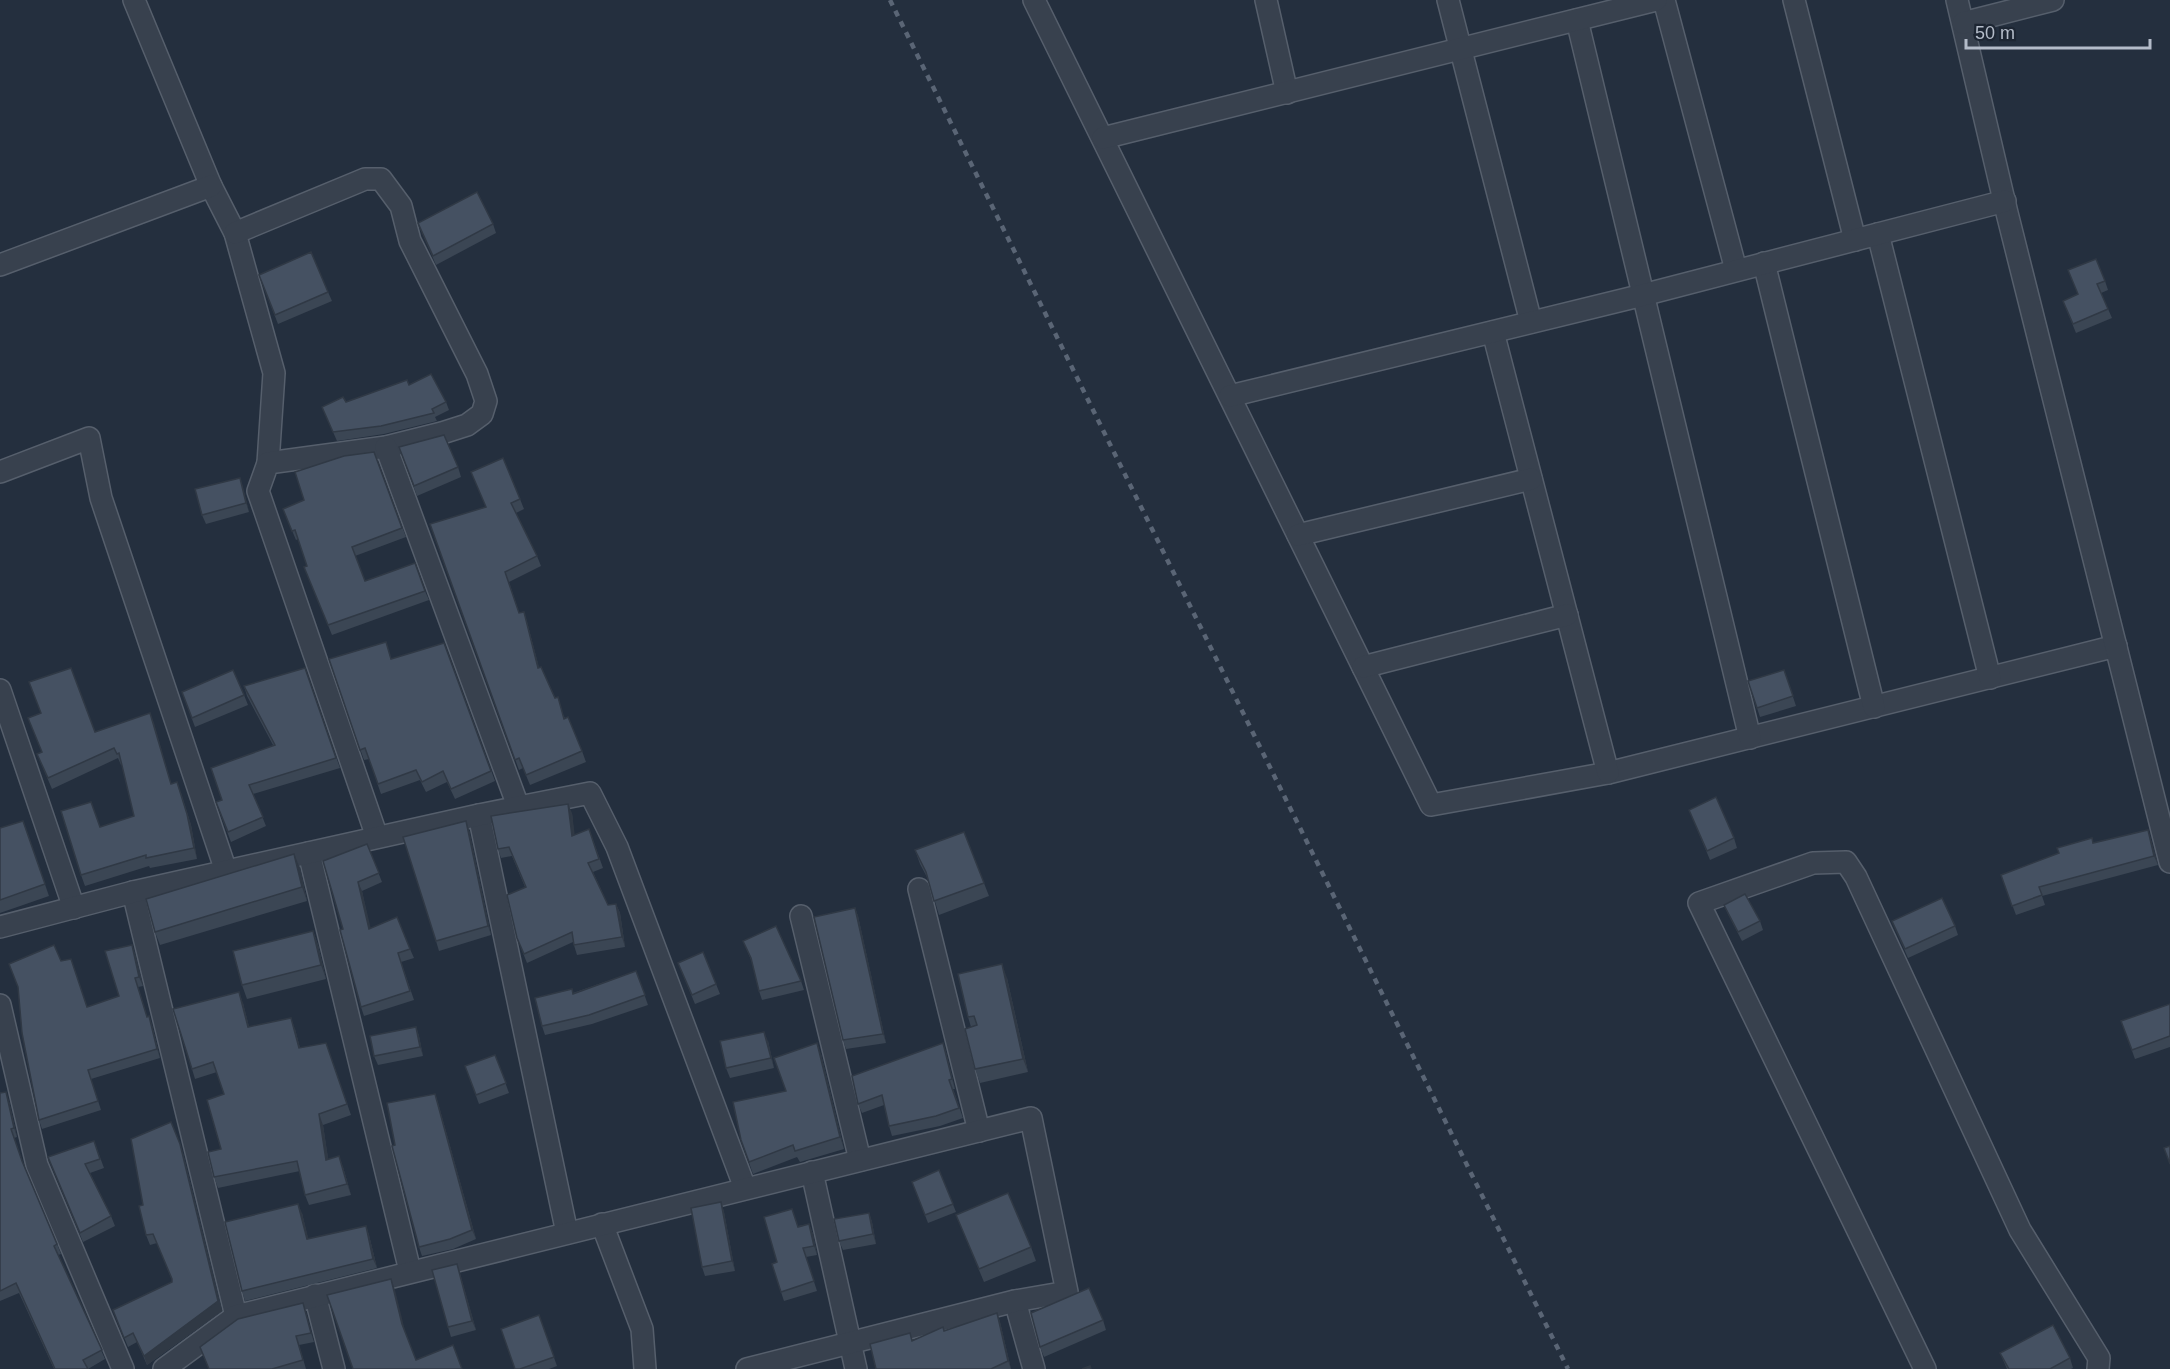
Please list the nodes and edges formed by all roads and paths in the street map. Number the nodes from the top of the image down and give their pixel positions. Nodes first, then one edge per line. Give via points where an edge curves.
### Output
1 (134, 0) edge
2 (1034, 0) edge
3 (1266, 0) edge
4 (1448, 0) edge
5 (1656, 0) edge
6 (1664, 0) edge
7 (1794, 0) edge
8 (1957, 0) edge
9 (2053, 0) edge
10 (1577, 20) junction
11 (1963, 23) junction
12 (1460, 49) junction
13 (1287, 93) junction
14 (1103, 138) junction
15 (211, 186) junction
16 (2005, 201) junction
17 (235, 233) junction
18 (1878, 234) junction
19 (1855, 240) junction
20 (1764, 263) junction
21 (0, 265) edge
22 (1737, 270) junction
23 (1643, 295) junction
24 (1531, 322) junction
25 (1493, 332) junction
26 (1230, 396) junction
27 (386, 447) junction
28 (268, 463) junction
29 (0, 472) edge
30 (1531, 479) junction
31 (1298, 535) junction
32 (1567, 615) junction
33 (2116, 646) junction
34 (1363, 667) junction
35 (1990, 678) junction
36 (0, 690) edge
37 (1874, 707) junction
38 (1750, 738) junction
39 (1608, 773) junction
40 (518, 806) junction
41 (479, 814) junction
42 (378, 837) junction
43 (309, 853) junction
44 (2170, 862) edge
45 (226, 871) junction
46 (920, 889) dead end
47 (133, 892) junction
48 (74, 908) junction
49 (801, 916) dead end
50 (0, 927) edge
51 (0, 1005) edge
52 (979, 1131) junction
53 (860, 1161) junction
54 (812, 1172) junction
55 (745, 1188) junction
56 (602, 1224) junction
57 (567, 1233) junction
58 (410, 1271) junction
59 (315, 1295) junction
60 (1015, 1301) junction
61 (236, 1316) junction
62 (851, 1344) junction
63 (123, 1369) edge
64 (164, 1369) edge
65 (334, 1369) edge
66 (645, 1369) edge
67 (747, 1369) edge
68 (856, 1369) edge
69 (1034, 1369) edge
70 (1925, 1369) edge
71 (2098, 1369) edge

1 - 15 street
2 - 14 street
3 - 13 street
4 - 12 street
5 - 10 street
6 - 22 street
7 - 19 street
8 - 11 street
9 - 11 street
10 - 12 street
10 - 23 street
11 - 16 street
12 - 13 street
12 - 24 street
13 - 14 street
14 - 26 street
15 - 17 street
15 - 21 street
16 - 18 street
16 - 33 street
17 - 27 street via 365,179 381,179 401,206 410,241 477,374 486,401 482,414 467,425
17 - 28 street via 274,372
18 - 19 street
18 - 35 street
19 - 20 street
20 - 22 street
20 - 37 street
22 - 23 street
23 - 24 street
23 - 38 street
24 - 25 street
25 - 26 street
25 - 30 street
26 - 31 street
27 - 28 street
27 - 40 street
28 - 42 street via 258,491
29 - 45 street via 89,438 100,498
30 - 31 street
30 - 32 street
31 - 34 street
32 - 34 street
32 - 39 street
33 - 35 street
33 - 44 street
34 - 39 street via 1431,805
35 - 37 street
36 - 48 street
37 - 38 street
38 - 39 street
40 - 41 street
40 - 55 street via 590,794 617,847
41 - 42 street
41 - 57 street
42 - 43 street
43 - 45 street
43 - 58 street
45 - 47 street
46 - 52 street
47 - 48 street
47 - 61 street
48 - 50 street
49 - 53 street
51 - 63 street via 37,1165
52 - 53 street
52 - 60 street via 1031,1118 1067,1292
53 - 54 street
54 - 55 street
54 - 62 street
55 - 56 street
56 - 57 street
56 - 66 street via 642,1329
57 - 58 street
58 - 59 street
59 - 61 street
59 - 65 street
60 - 62 street
60 - 69 street
61 - 64 street
62 - 67 street
62 - 68 street
70 - 71 street via 1699,903 1813,863 1846,862 1856,877 2020,1230 2099,1358

